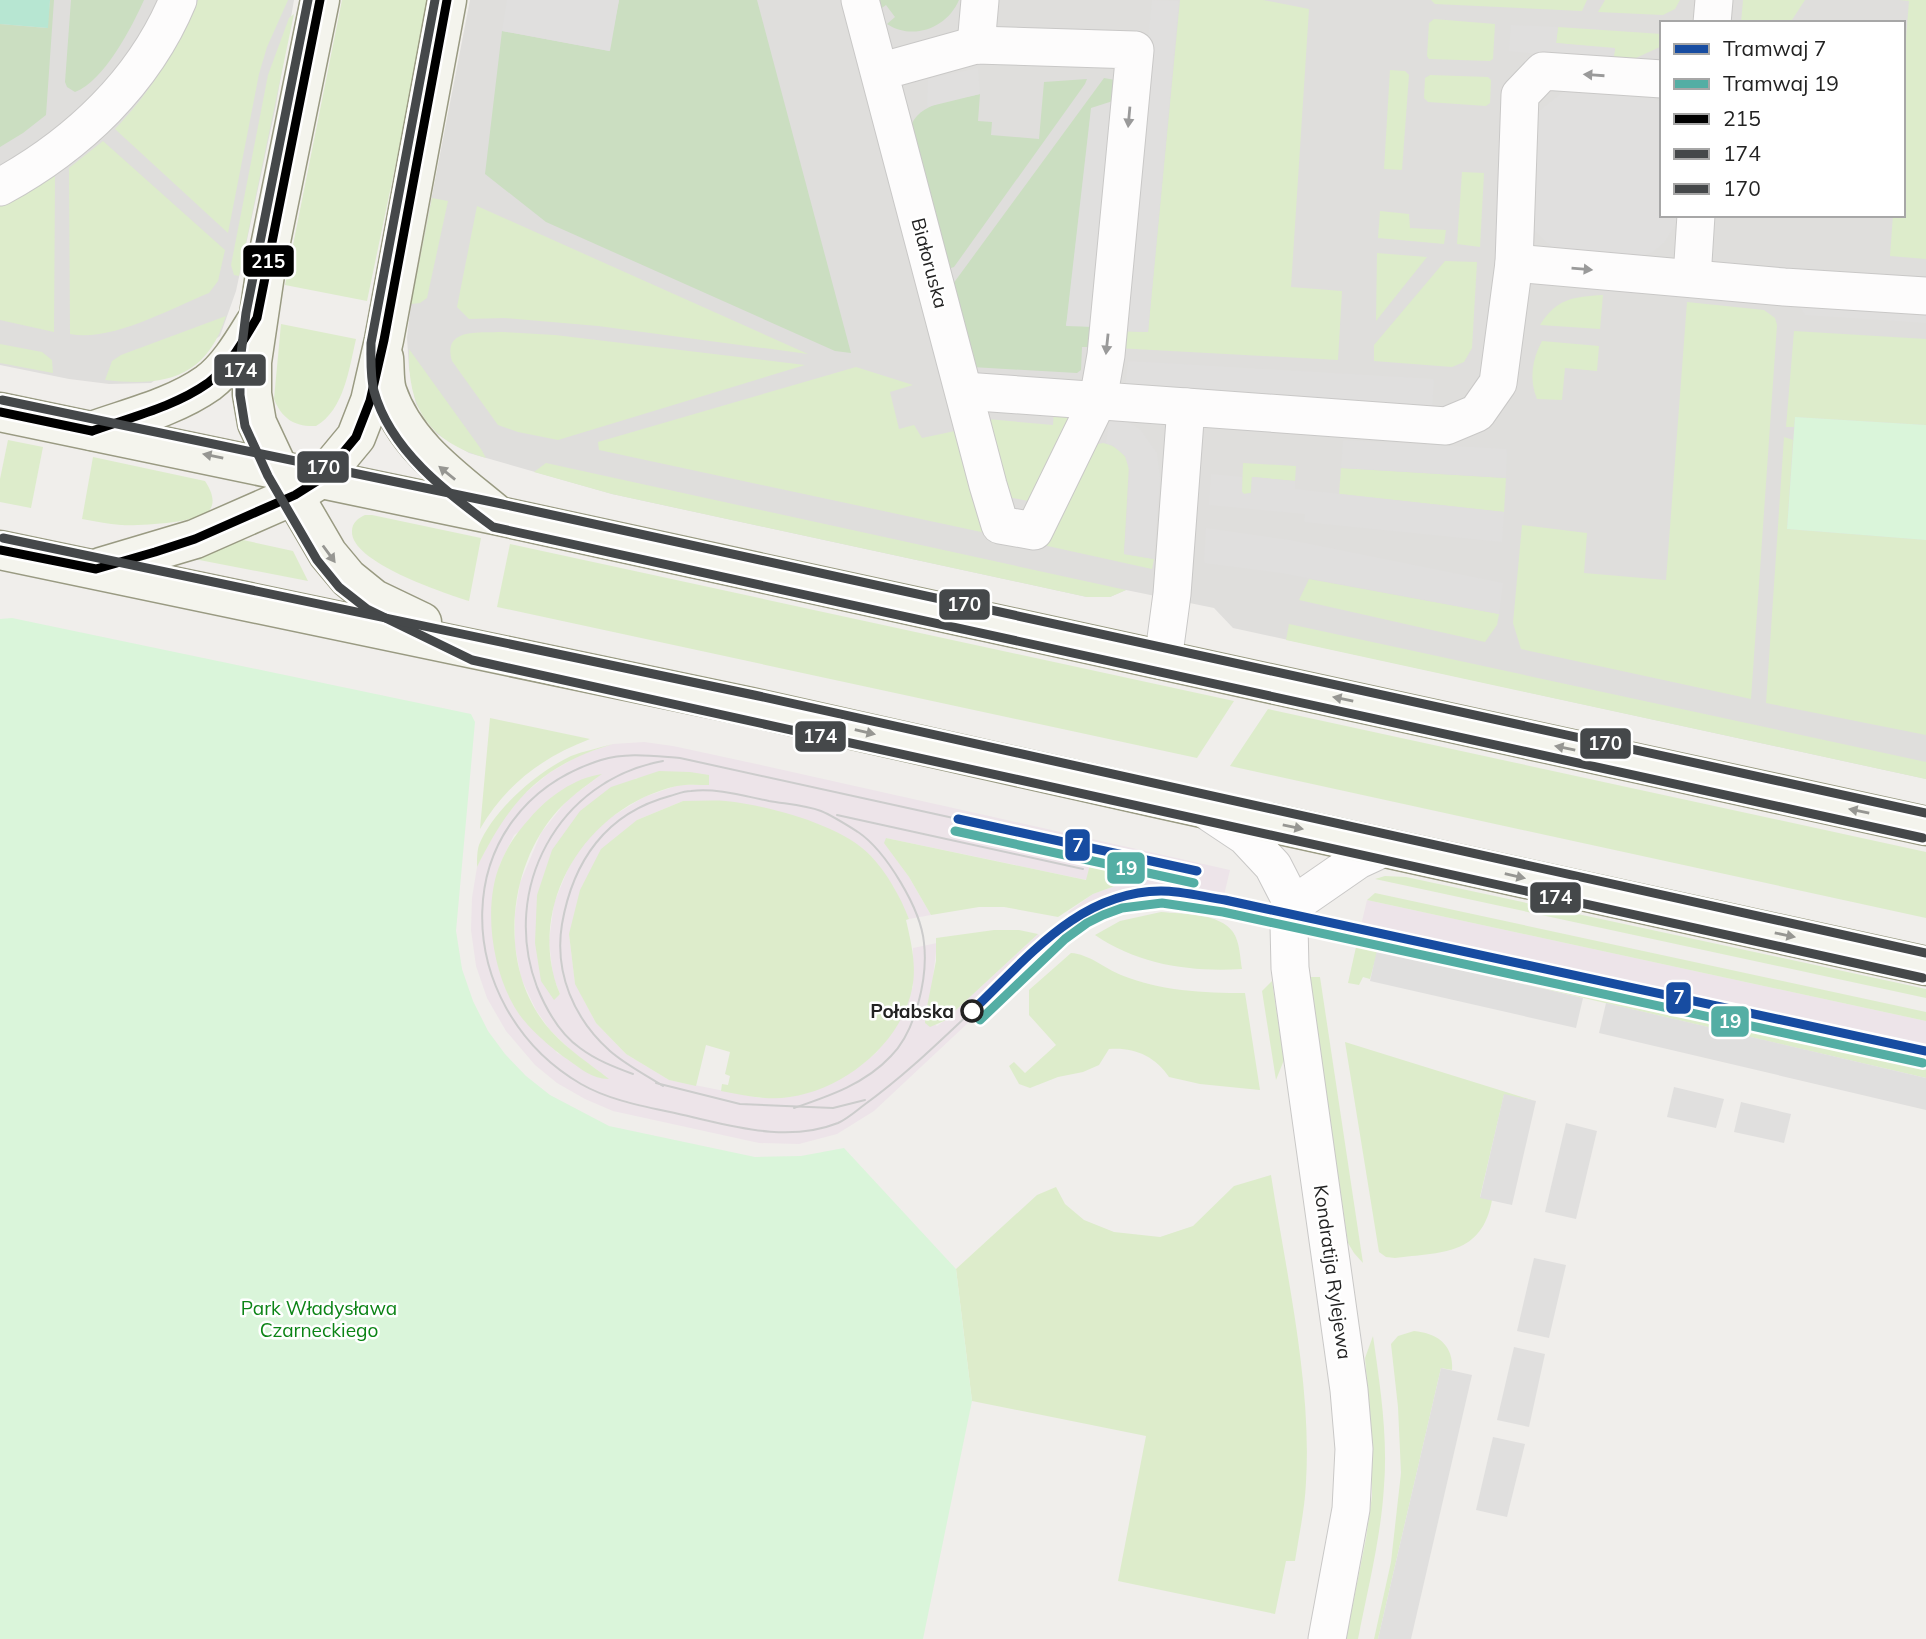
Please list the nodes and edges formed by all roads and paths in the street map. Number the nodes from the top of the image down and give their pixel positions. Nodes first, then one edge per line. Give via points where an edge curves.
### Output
1 (178, 0) edge
2 (320, 0) edge
3 (447, 0) edge
4 (860, 0) edge
5 (980, 0) edge
6 (1714, 0) edge
7 (1712, 21) edge
8 (976, 45) junction
9 (879, 72) junction
10 (1660, 79) edge
11 (0, 187) edge
12 (1696, 217) edge
13 (1514, 264) junction
14 (1692, 278) junction
15 (1926, 296) edge
16 (257, 318) junction
17 (383, 345) junction
18 (964, 391) junction
19 (1098, 400) junction
20 (1186, 407) junction
21 (0, 412) edge
22 (92, 431) junction
23 (299, 481) junction
24 (499, 516) junction
25 (0, 550) edge
26 (96, 569) junction
27 (475, 648) junction
28 (1163, 661) junction
29 (1202, 808) junction
30 (1926, 826) edge
31 (1386, 847) junction
32 (1293, 905) junction
33 (1926, 966) edge
34 (1327, 1639) edge

1 - 11 street via 138,72 100,116
2 - 16 street
3 - 17 street
4 - 9 street, Białoruska
5 - 8 street
6 - 7 street
8 - 9 street
8 -> 19 street via 1135,50
9 - 18 street, Białoruska
10 -> 13 street via 1543,71 1520,95
12 - 14 street
13 -> 14 street
13 - 20 street via 1498,383 1477,413 1446,426
14 - 15 street
16 - 22 street via 236,354 209,382 177,401
16 - 23 street via 252,362 257,423
17 - 23 street via 356,437
24 -> 17 street via 433,462 410,435 387,389
18 - 19 street
18 - 19 street, Białoruska via 1000,525 1034,531
19 - 20 street
20 - 28 street
21 - 22 street
23 -> 22 street
23 - 24 street
23 - 26 street via 195,539
23 -> 27 street via 328,554 348,578 374,599
24 - 28 street
25 - 26 street
26 - 27 street
27 -> 29 street
30 -> 28 street
29 -> 31 street
29 - 32 street via 1245,836 1273,866
31 - 32 street via 1358,860
31 -> 33 street
32 - 34 street, Kondratija Rylejewa via 1290,968 1354,1449 1351,1509

